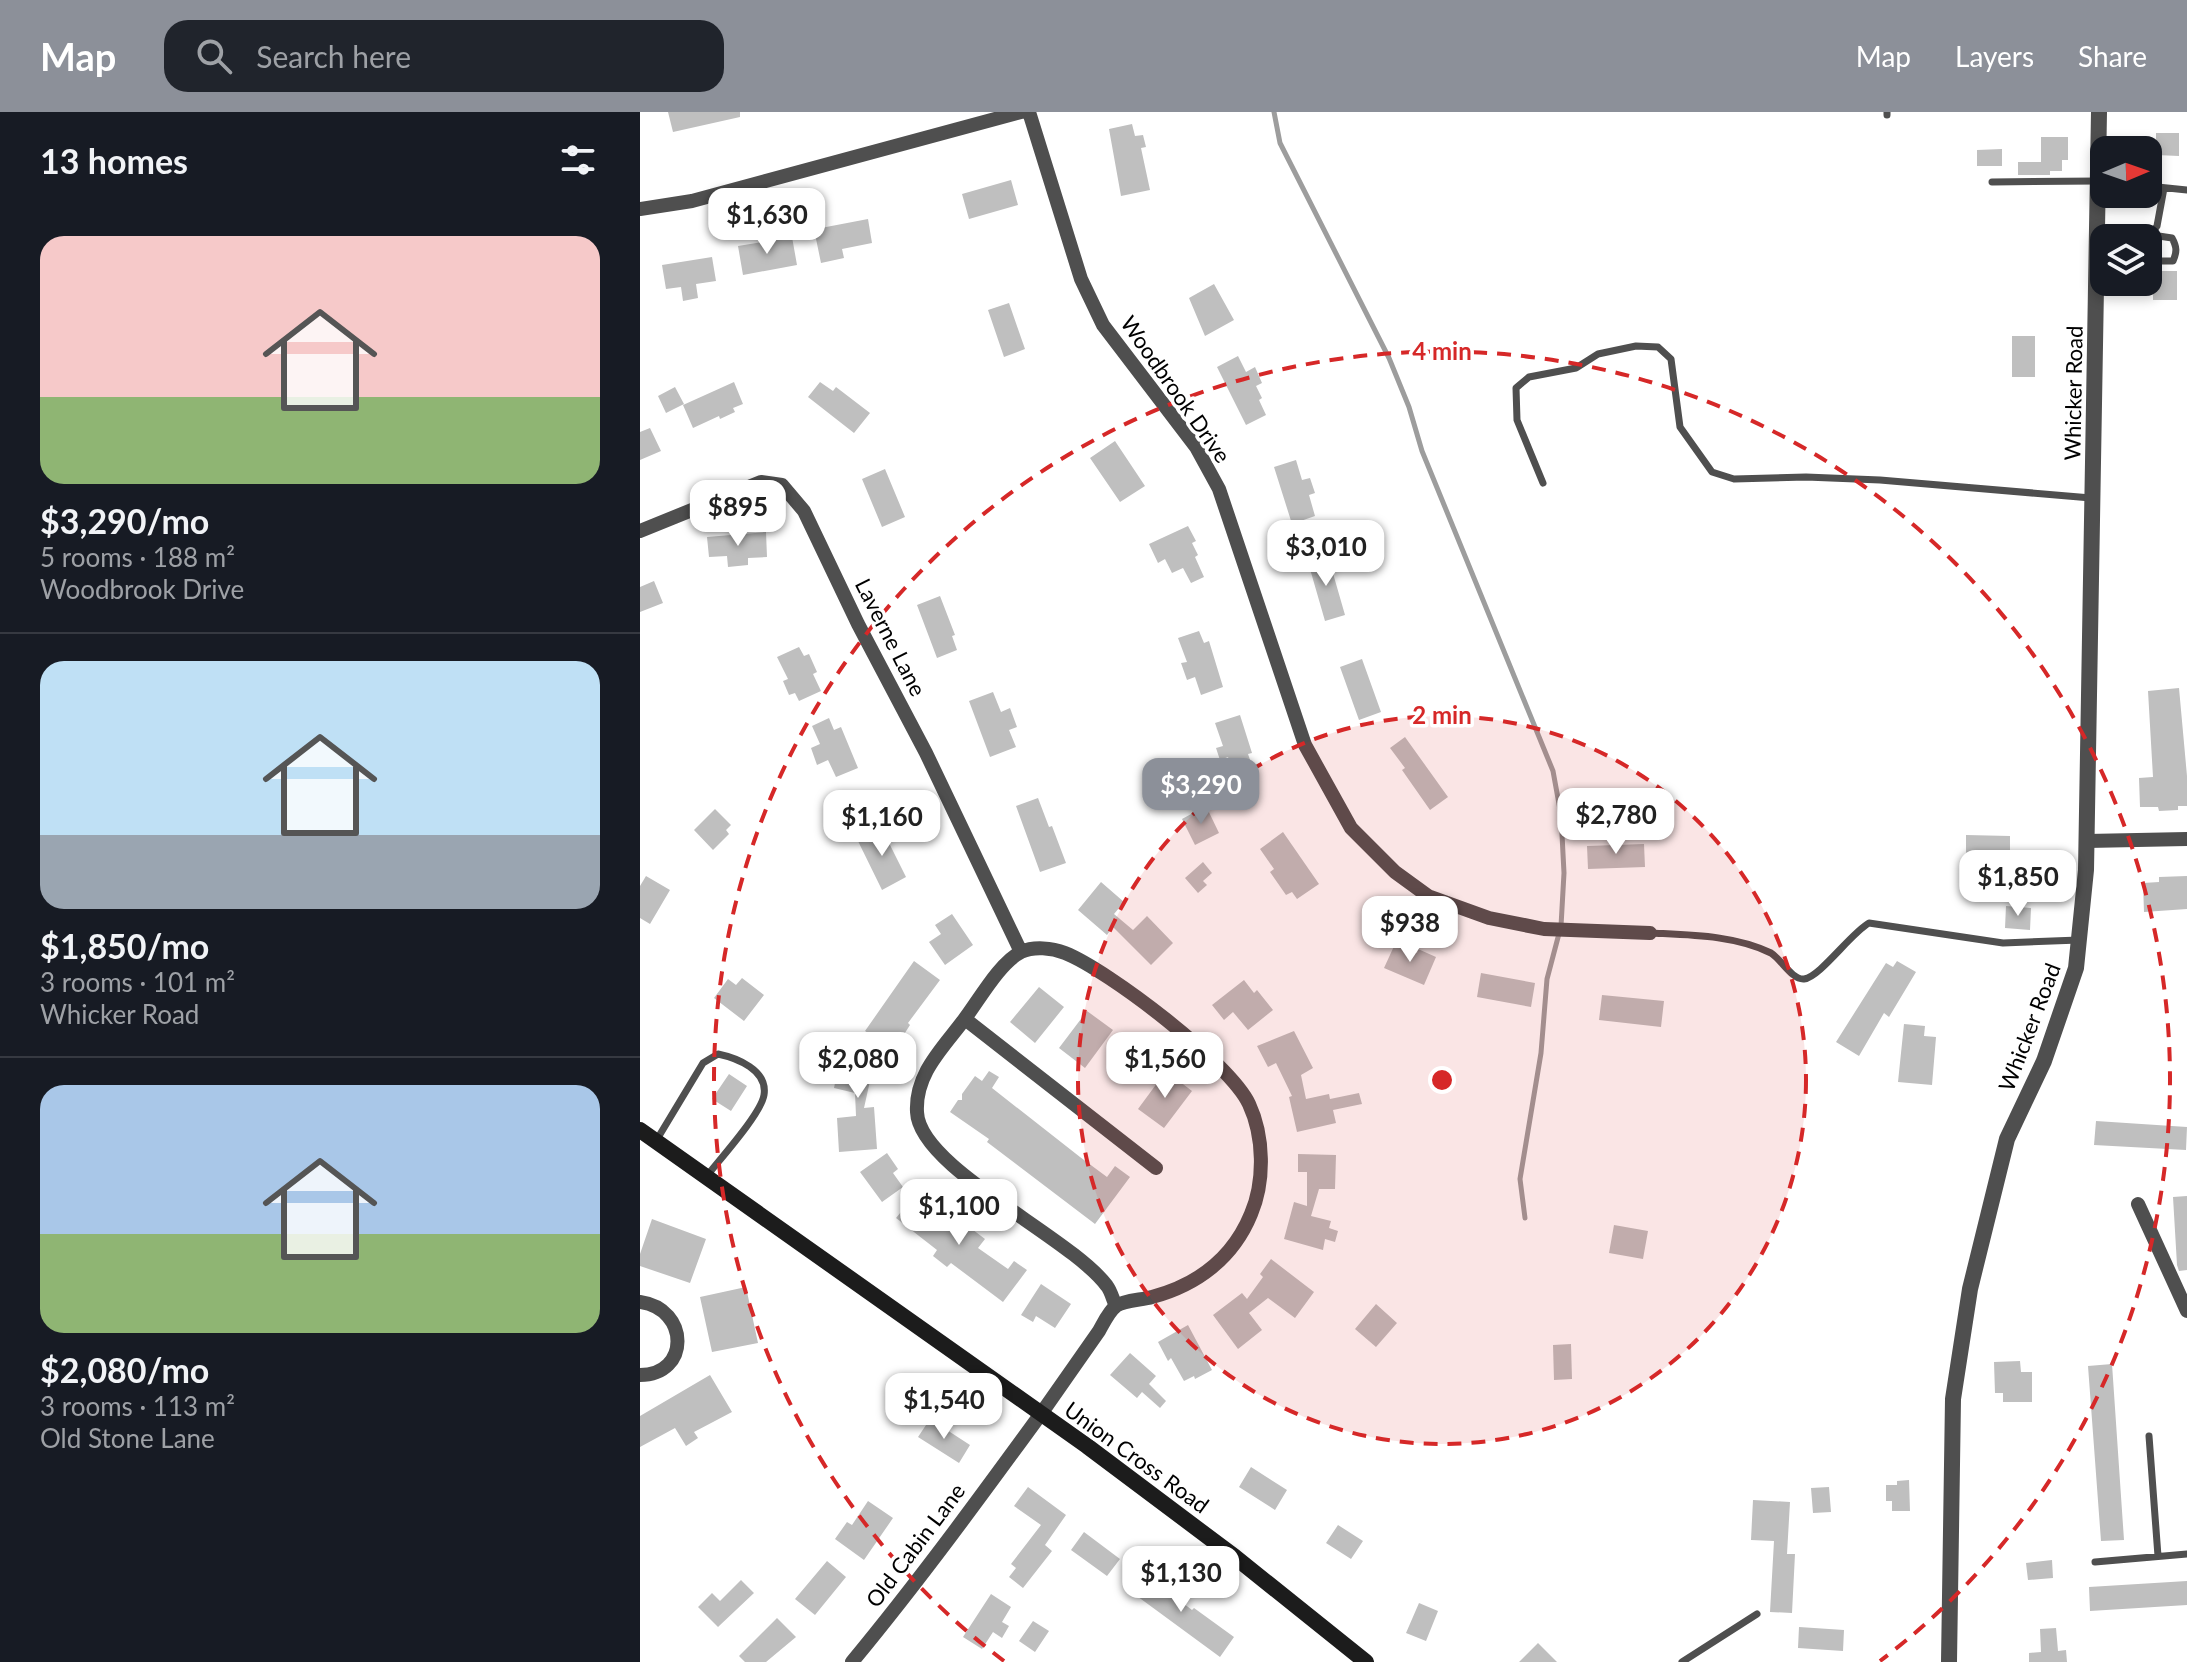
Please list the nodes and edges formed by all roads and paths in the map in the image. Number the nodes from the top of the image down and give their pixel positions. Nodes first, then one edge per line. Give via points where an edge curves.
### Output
1 (1021, 112) edge
2 (1029, 112) edge
3 (2099, 112) edge
4 (2100, 136) edge
5 (1992, 182) dead end
6 (2090, 182) edge
7 (2164, 188) joint
8 (2187, 190) edge
9 (640, 209) edge
10 (2157, 224) edge
11 (2162, 238) edge
12 (2162, 261) edge
13 (2099, 296) edge
14 (1543, 483) dead end
15 (2093, 498) junction
16 (640, 531) edge
17 (2187, 839) edge
18 (2087, 841) junction
19 (1650, 933) joint
20 (2079, 940) junction
21 (1021, 952) junction
22 (965, 1019) junction
23 (640, 1130) edge
24 (655, 1141) junction
25 (1156, 1168) dead end
26 (706, 1177) junction
27 (2138, 1204) dead end
28 (640, 1302) edge
29 (1116, 1306) junction
30 (2187, 1311) edge
31 (640, 1375) edge
32 (1041, 1414) junction
33 (2149, 1436) dead end
34 (2187, 1554) edge
35 (2158, 1556) junction
36 (2095, 1562) dead end
37 (1757, 1614) dead end
38 (852, 1662) edge
39 (1366, 1662) edge
40 (1682, 1662) edge
41 (1949, 1662) edge

1 - 9 street via 692,201
2 - 19 street, Woodbrook Drive via 1081,279 1103,325 1196,447 1219,489 1305,745 1351,828 1395,872 1440,901 1544,929
3 - 4 street, Whicker Road
5 - 6 lane
7 - 8 lane
7 - 10 lane
11 - 12 lane via 2172,238 2176,253 2173,261
13 - 15 street, Whicker Road
14 - 15 lane via 1517,420 1516,388 1529,377 1576,368 1598,354 1636,346 1658,347 1671,359 1680,427 1712,472 1734,479 1880,480
15 - 18 street, Whicker Road
16 - 21 street, Laverne Lane via 761,482 775,482 792,493
17 - 18 street
18 - 20 street, Whicker Road
19 - 20 lane via 1742,943 1773,954 1805,979 1869,923 2003,943
20 - 41 street, Whicker Road via 2076,968 2044,1061 2007,1139 1970,1289 1953,1399
21 - 22 street via 999,972
21 - 29 street via 1044,948 1063,953 1097,970 1157,1015 1221,1066 1248,1102 1258,1132 1261,1171 1252,1213 1229,1253 1176,1290
22 - 25 street
22 - 29 street via 918,1086 916,1115 924,1138 1077,1257 1107,1286
23 - 24 main road, Union Cross Road
24 - 26 main road, Union Cross Road
24 - 26 lane via 703,1063 718,1054 752,1068 762,1080 764,1096
26 - 32 main road, Union Cross Road
27 - 30 street
28 - 31 street via 671,1317 678,1340 669,1363
29 - 32 street, Old Cabin Lane
32 - 38 street, Old Cabin Lane via 915,1586
32 - 39 main road, Union Cross Road via 1235,1557
33 - 35 lane
34 - 35 lane
35 - 36 lane
37 - 40 lane

